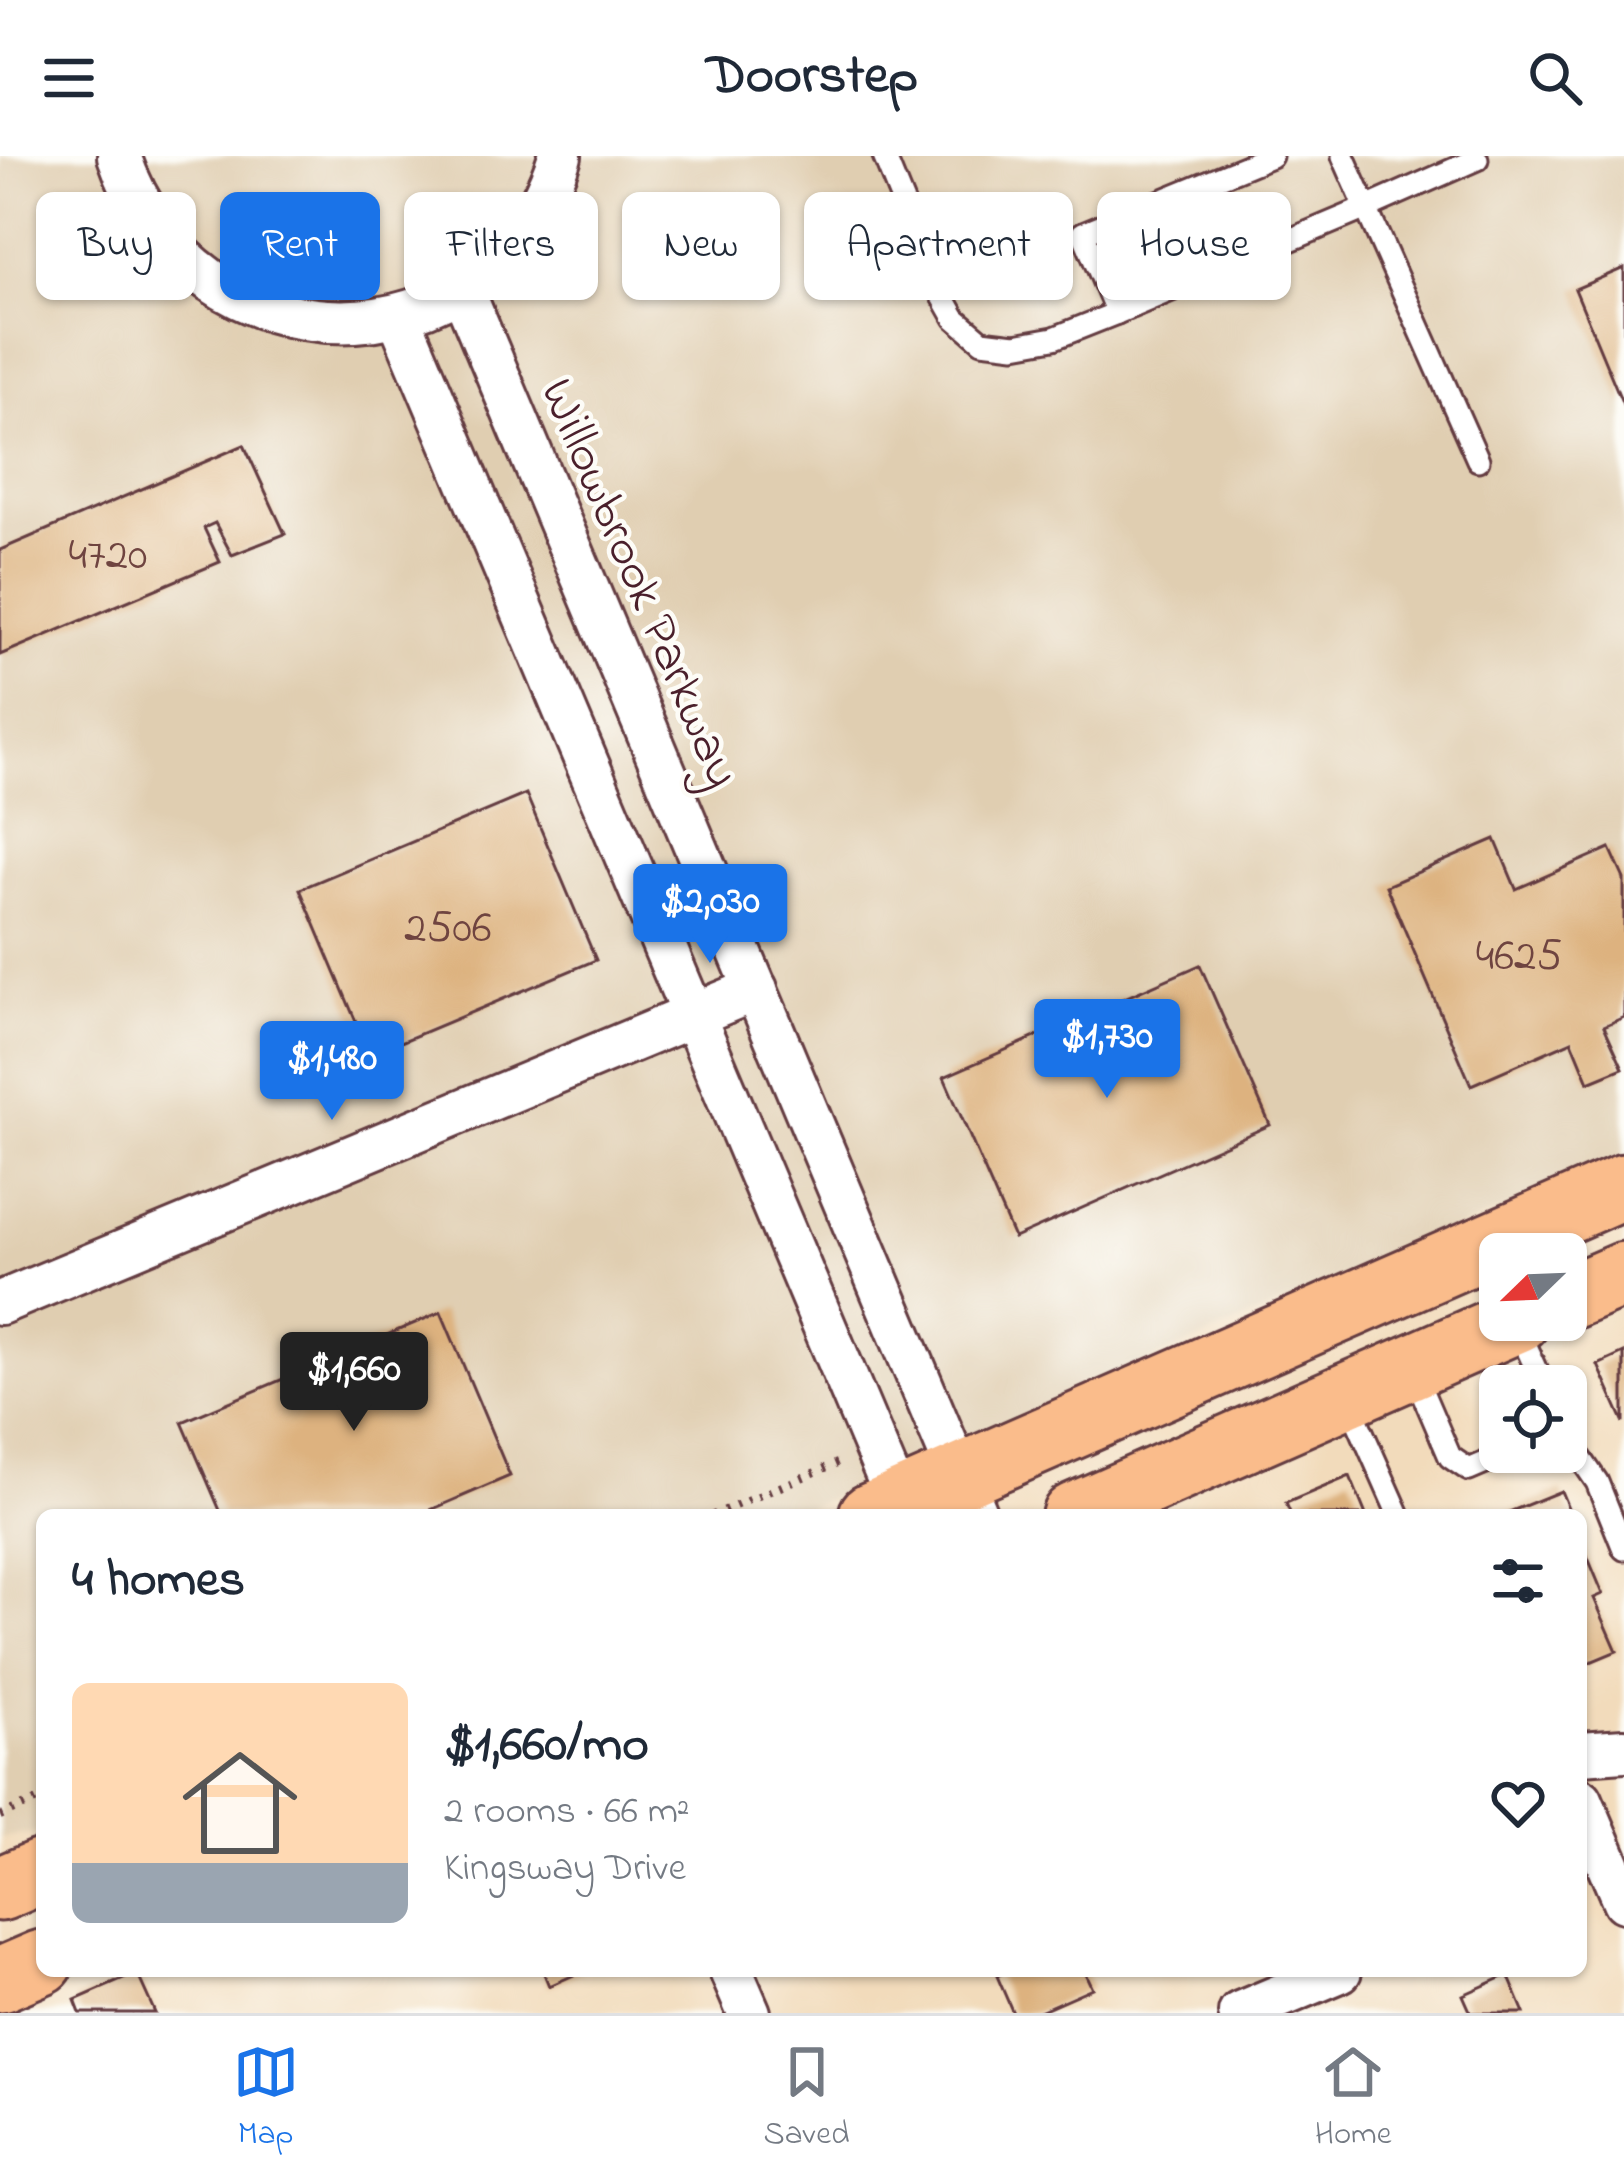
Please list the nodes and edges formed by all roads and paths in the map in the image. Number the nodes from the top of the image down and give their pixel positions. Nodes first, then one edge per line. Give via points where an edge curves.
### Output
1 (118, 156) edge
2 (560, 156) edge
3 (884, 156) edge
4 (1271, 156) edge
5 (1342, 156) edge
6 (1478, 159) edge
7 (547, 192) edge
8 (1366, 208) junction
9 (432, 300) edge
10 (466, 300) edge
11 (1117, 313) junction
12 (398, 315) junction
13 (1478, 460) dead end
14 (756, 989) junction
15 (694, 1015) junction
16 (1624, 1186) edge
17 (1624, 1274) edge
18 (1587, 1290) edge
19 (0, 1304) edge
20 (1479, 1338) edge
21 (1412, 1367) junction
22 (1346, 1395) junction
23 (1479, 1466) edge
24 (1587, 1467) edge
25 (825, 1468) dead end
26 (968, 1496) edge
27 (727, 1509) edge
28 (891, 1509) edge
29 (902, 1509) edge
30 (1088, 1509) edge
31 (1396, 1509) edge
32 (1624, 1549) edge
33 (1624, 1750) edge
34 (1587, 1753) edge
35 (36, 1801) edge
36 (0, 1816) edge
37 (1587, 1816) edge
38 (1604, 1860) edge
39 (36, 1873) edge
40 (0, 1889) edge
41 (1624, 1901) edge
42 (36, 1965) edge
43 (734, 1977) edge
44 (1326, 1977) edge
45 (0, 1980) edge
46 (749, 2013) edge
47 (1240, 2013) edge

1 - 12 street via 164,241 223,291 308,320
2 - 7 street
3 - 11 lane via 937,286 982,341 1054,338
4 - 11 lane via 1083,233
5 - 8 lane
6 - 8 lane
8 - 11 lane
8 - 13 lane
9 - 12 street
10 - 14 street, Willowbrook Parkway
12 - 15 street
14 - 15 street
14 - 26 street, Willowbrook Parkway
15 - 19 street
15 - 28 street
16 - 26 main road
17 - 18 main road
20 - 21 main road
21 - 22 main road
21 - 23 lane via 1450,1457 1469,1470
22 - 30 main road
22 - 31 lane
24 - 32 lane
25 - 27 path
26 - 29 main road
33 - 34 street
35 - 36 path
37 - 38 street
38 - 41 street
39 - 40 main road
42 - 45 main road
43 - 46 street
44 - 47 street

